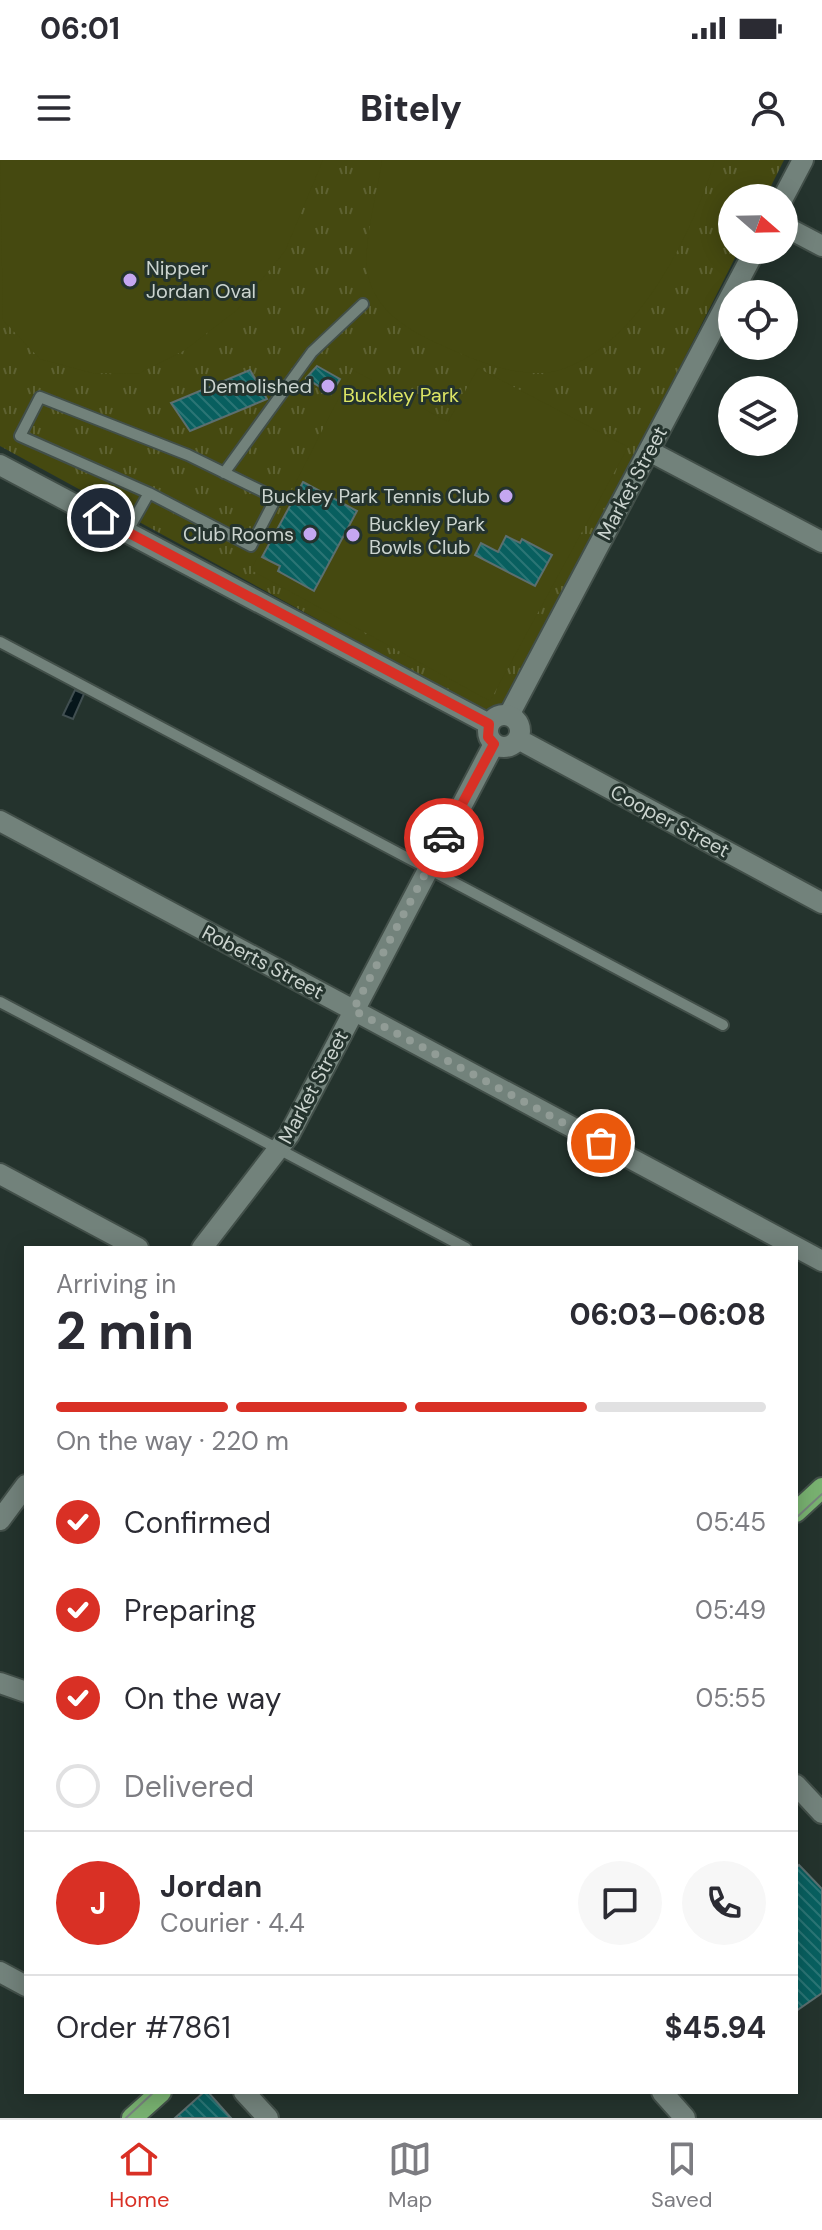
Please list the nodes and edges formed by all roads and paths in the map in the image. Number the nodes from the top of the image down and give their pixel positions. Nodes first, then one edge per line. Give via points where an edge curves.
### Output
1 (803, 160) edge
2 (790, 184) edge
3 (798, 233) edge
4 (822, 246) edge
5 (748, 264) edge
6 (363, 304) dead end
7 (649, 451) junction
8 (0, 465) edge
9 (224, 473) junction
10 (149, 493) junction
11 (127, 532) junction
12 (822, 542) edge
13 (0, 642) edge
14 (509, 715) junction
15 (489, 724) junction
16 (518, 739) junction
17 (494, 744) junction
18 (0, 821) edge
19 (428, 869) junction
20 (822, 903) edge
21 (0, 1002) edge
22 (353, 1010) junction
23 (723, 1025) dead end
24 (279, 1150) junction
25 (0, 1174) edge
26 (134, 1246) edge
27 (204, 1246) edge
28 (462, 1246) edge
29 (794, 1246) edge
30 (798, 1248) edge
31 (822, 1261) edge
32 (24, 1488) edge
33 (822, 1488) edge
34 (798, 1510) edge
35 (0, 1520) edge
36 (0, 1683) edge
37 (24, 1691) edge
38 (798, 1787) edge
39 (822, 1813) edge
40 (0, 1972) edge
41 (24, 1985) edge
42 (159, 2094) edge
43 (246, 2094) edge
44 (664, 2094) edge
45 (132, 2118) edge
46 (268, 2118) edge
47 (685, 2118) edge

1 - 2 street
3 - 4 street
5 - 7 street, Market Street
6 - 9 lane via 312,352
7 - 12 street
7 - 14 street, Market Street
8 - 11 street
9 - 10 lane via 276,498 251,546
9 - 10 lane via 40,397 20,436
10 - 11 lane
11 - 15 street
13 - 19 lane
14 - 15 street via 498,715
14 - 16 street via 518,723
15 - 17 street via 488,737
16 - 17 street via 506,747
16 - 20 street, Cooper Street
17 - 19 street, Market Street
18 - 22 street, Roberts Street
19 - 22 street, Market Street
19 - 23 lane
21 - 24 lane
22 - 24 street, Market Street
22 - 29 street, Roberts Street
24 - 27 street, Market Street
24 - 28 lane
25 - 26 street
30 - 31 street, Roberts Street
32 - 35 street
33 - 34 main road
36 - 37 street
38 - 39 street
40 - 41 street
42 - 45 main road
43 - 46 street
44 - 47 street

